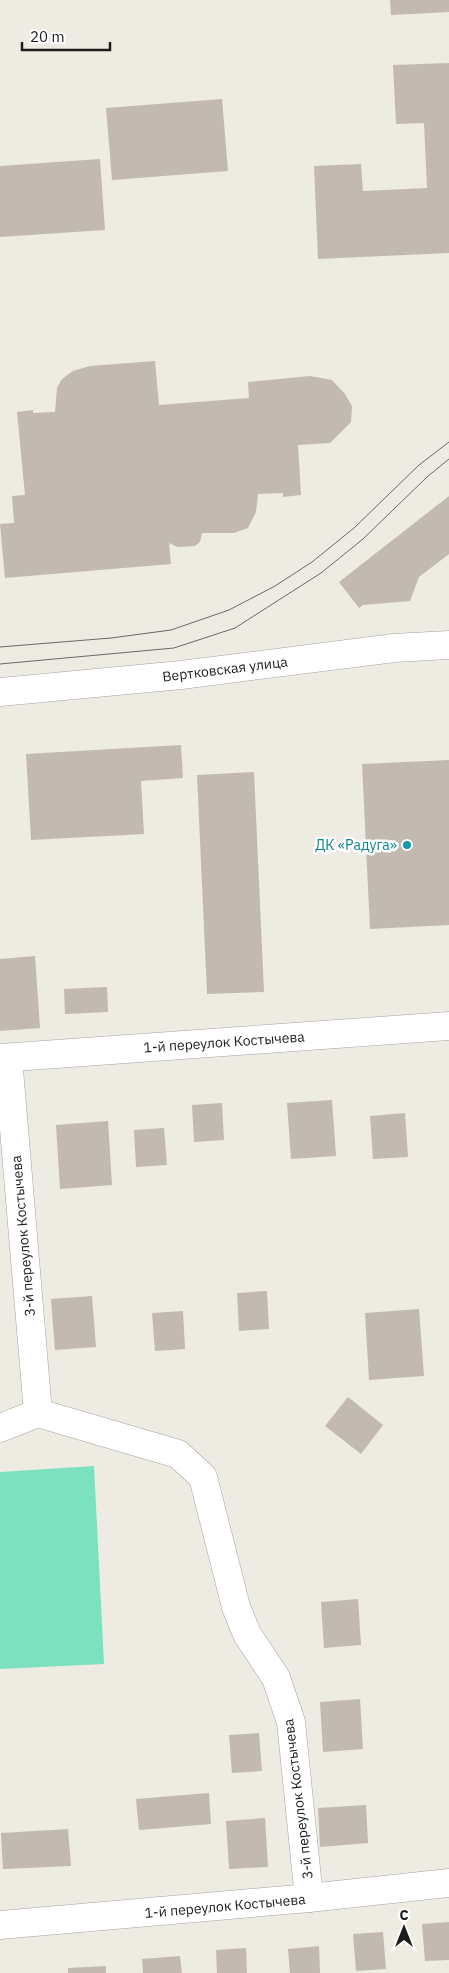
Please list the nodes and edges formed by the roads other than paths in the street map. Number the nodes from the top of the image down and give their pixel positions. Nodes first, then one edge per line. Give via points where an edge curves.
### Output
1 (449, 645) edge
2 (0, 692) edge
3 (449, 1026) edge
4 (4, 1058) edge
5 (38, 1413) junction
6 (0, 1428) edge
7 (449, 1883) edge
8 (309, 1898) junction
9 (0, 1925) edge

1 - 2 street, Вертковская улица via 394,648 181,675
3 - 4 street, 1-й переулок Костычева
4 - 5 street, 3-й переулок Костычева
5 - 6 street
5 - 8 street, 3-й переулок Костычева via 178,1454 203,1477 236,1607 247,1634 276,1678 291,1722
7 - 8 street, 1-й переулок Костычева
8 - 9 street, 1-й переулок Костычева

